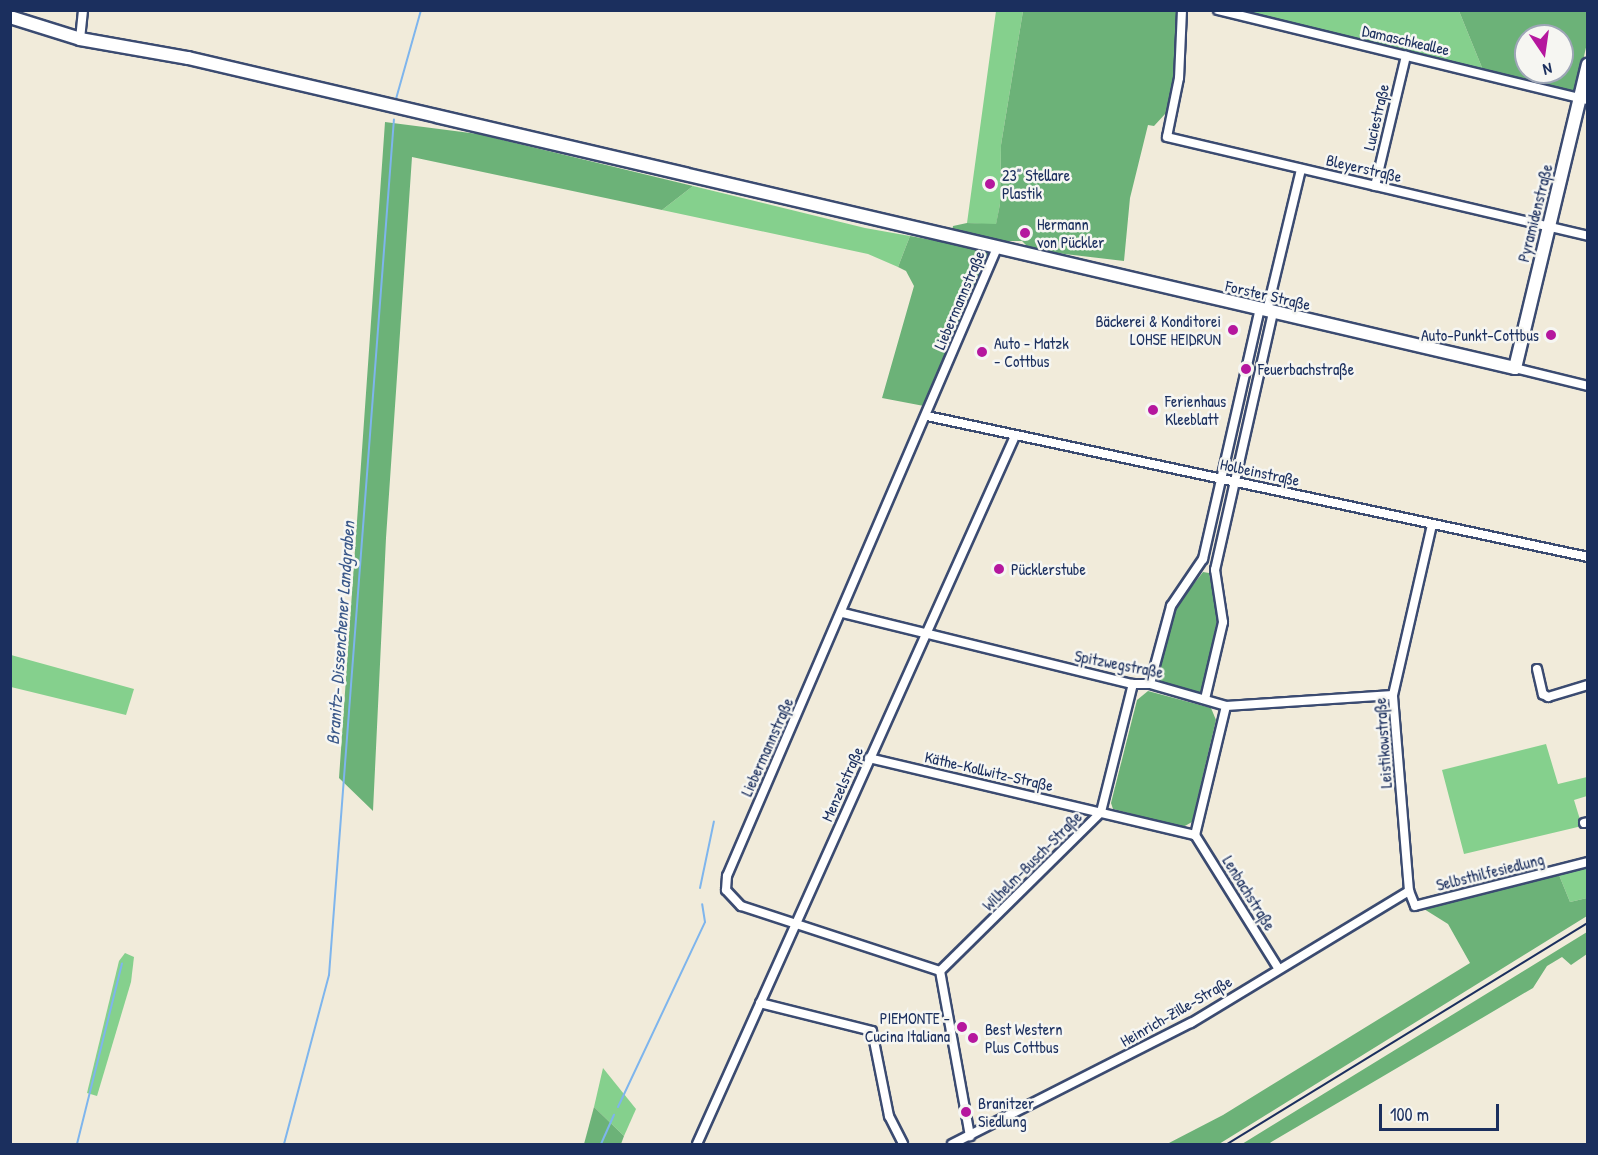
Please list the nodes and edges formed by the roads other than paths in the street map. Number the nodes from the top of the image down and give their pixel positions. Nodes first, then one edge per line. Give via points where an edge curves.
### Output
1 (83, 10) edge
2 (1182, 10) edge
3 (1218, 10) edge
4 (10, 18) edge
5 (80, 39) junction
6 (1406, 56) junction
7 (1587, 65) edge
8 (1583, 99) edge
9 (1301, 169) junction
10 (1375, 186) junction
11 (1548, 227) junction
12 (1587, 236) edge
13 (997, 248) junction
14 (1267, 311) junction
15 (1515, 368) junction
16 (1587, 386) edge
17 (927, 416) junction
18 (1015, 436) junction
19 (1221, 479) junction
20 (1233, 481) junction
21 (1432, 525) junction
22 (1587, 556) edge
23 (843, 612) junction
24 (924, 635) junction
25 (1537, 669) dead end
26 (1133, 684) junction
27 (1150, 684) junction
28 (1587, 685) edge
29 (1393, 695) junction
30 (1205, 699) junction
31 (1226, 706) junction
32 (869, 758) junction
33 (1101, 813) junction
34 (1195, 835) junction
35 (1587, 862) edge
36 (1409, 891) junction
37 (795, 926) junction
38 (1278, 968) junction
39 (940, 970) junction
40 (760, 1003) junction
41 (970, 1136) junction
42 (697, 1144) edge
43 (903, 1144) edge
44 (952, 1144) edge

1 - 5 street
2 - 9 street, Bleyerstraße via 1179,78 1167,137
3 - 6 street, Damaschkeallee
4 - 5 main road, Forster Straße
5 - 13 main road, Forster Straße via 188,58
6 - 8 street, Damaschkeallee
6 - 10 street, Luciestraße
7 - 8 main road, Pyramidenstraße
8 - 11 main road, Pyramidenstraße
9 - 10 street, Bleyerstraße
9 - 14 street
10 - 11 street, Bleyerstraße
11 - 12 street, Bleyerstraße
11 - 15 main road, Pyramidenstraße
13 - 14 main road, Forster Straße
13 - 17 street, Liebermannstraße
14 - 15 main road, Forster Straße
14 - 19 street
14 - 20 street
15 - 16 street, Forster Straße
17 - 18 street, Holbeinstraße
17 - 23 street, Liebermannstraße
18 - 19 street, Holbeinstraße
18 - 24 street, Menzelstraße
19 - 20 street, Holbeinstraße
19 - 27 street via 1203,559 1171,606
20 - 21 street, Holbeinstraße
20 - 30 street via 1215,570 1223,622
21 - 22 street, Holbeinstraße
21 - 29 street, Leistikowstraße
23 - 24 street, Spitzwegstraße
23 - 37 street, Liebermannstraße via 727,876 726,890 734,902
24 - 26 street, Spitzwegstraße
24 - 32 street, Menzelstraße
25 - 28 street via 1543,694 1548,697
26 - 27 street, Spitzwegstraße
26 - 33 street, Wilhelm-Busch-Straße
27 - 30 street, Spitzwegstraße
29 - 31 street, Spitzwegstraße
29 - 36 street, Leistikowstraße
30 - 31 street, Spitzwegstraße
31 - 34 street
32 - 33 street, Käthe-Kollwitz-Straße
32 - 37 street, Menzelstraße
33 - 34 street
33 - 39 street, Wilhelm-Busch-Straße
34 - 38 street, Lenbachstraße
35 - 36 street, Selbsthilfesiedlung via 1415,906
36 - 38 street, Heinrich-Zille-Straße
37 - 39 street, Liebermannstraße
37 - 40 street, Menzelstraße
38 - 41 street, Heinrich-Zille-Straße via 1191,1023
39 - 41 street
40 - 42 street, Menzelstraße
40 - 43 street via 872,1031 889,1116
41 - 44 street, Heinrich-Zille-Straße

